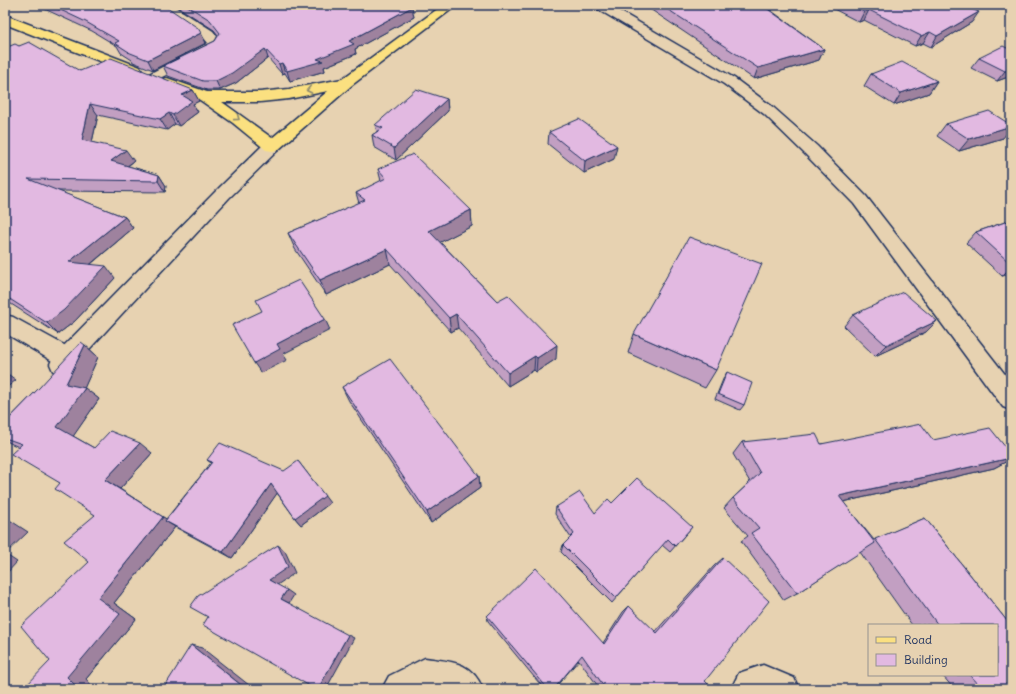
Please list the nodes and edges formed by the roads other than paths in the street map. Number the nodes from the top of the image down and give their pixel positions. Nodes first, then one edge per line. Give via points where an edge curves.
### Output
1 (164, 5) edge
2 (451, 5) edge
3 (600, 5) edge
4 (5, 19) edge
5 (154, 77) junction
6 (347, 82) junction
7 (205, 96) junction
8 (272, 146) junction
9 (5, 323) edge
10 (67, 358) junction
11 (46, 380) edge
12 (1011, 400) edge
13 (398, 689) edge
14 (467, 689) edge
15 (746, 689) edge
16 (783, 689) edge

1 - 5 street via 208,34 215,43
2 - 6 main road
3 - 12 street via 729,81 769,111 811,150 860,200
4 - 5 main road
5 - 7 main road
6 -> 7 main road via 289,94
6 - 8 main road
7 -> 8 main road
8 - 10 street
9 - 10 street
10 - 11 street
13 - 14 street via 425,674 456,678
15 - 16 street via 750,684 763,681

